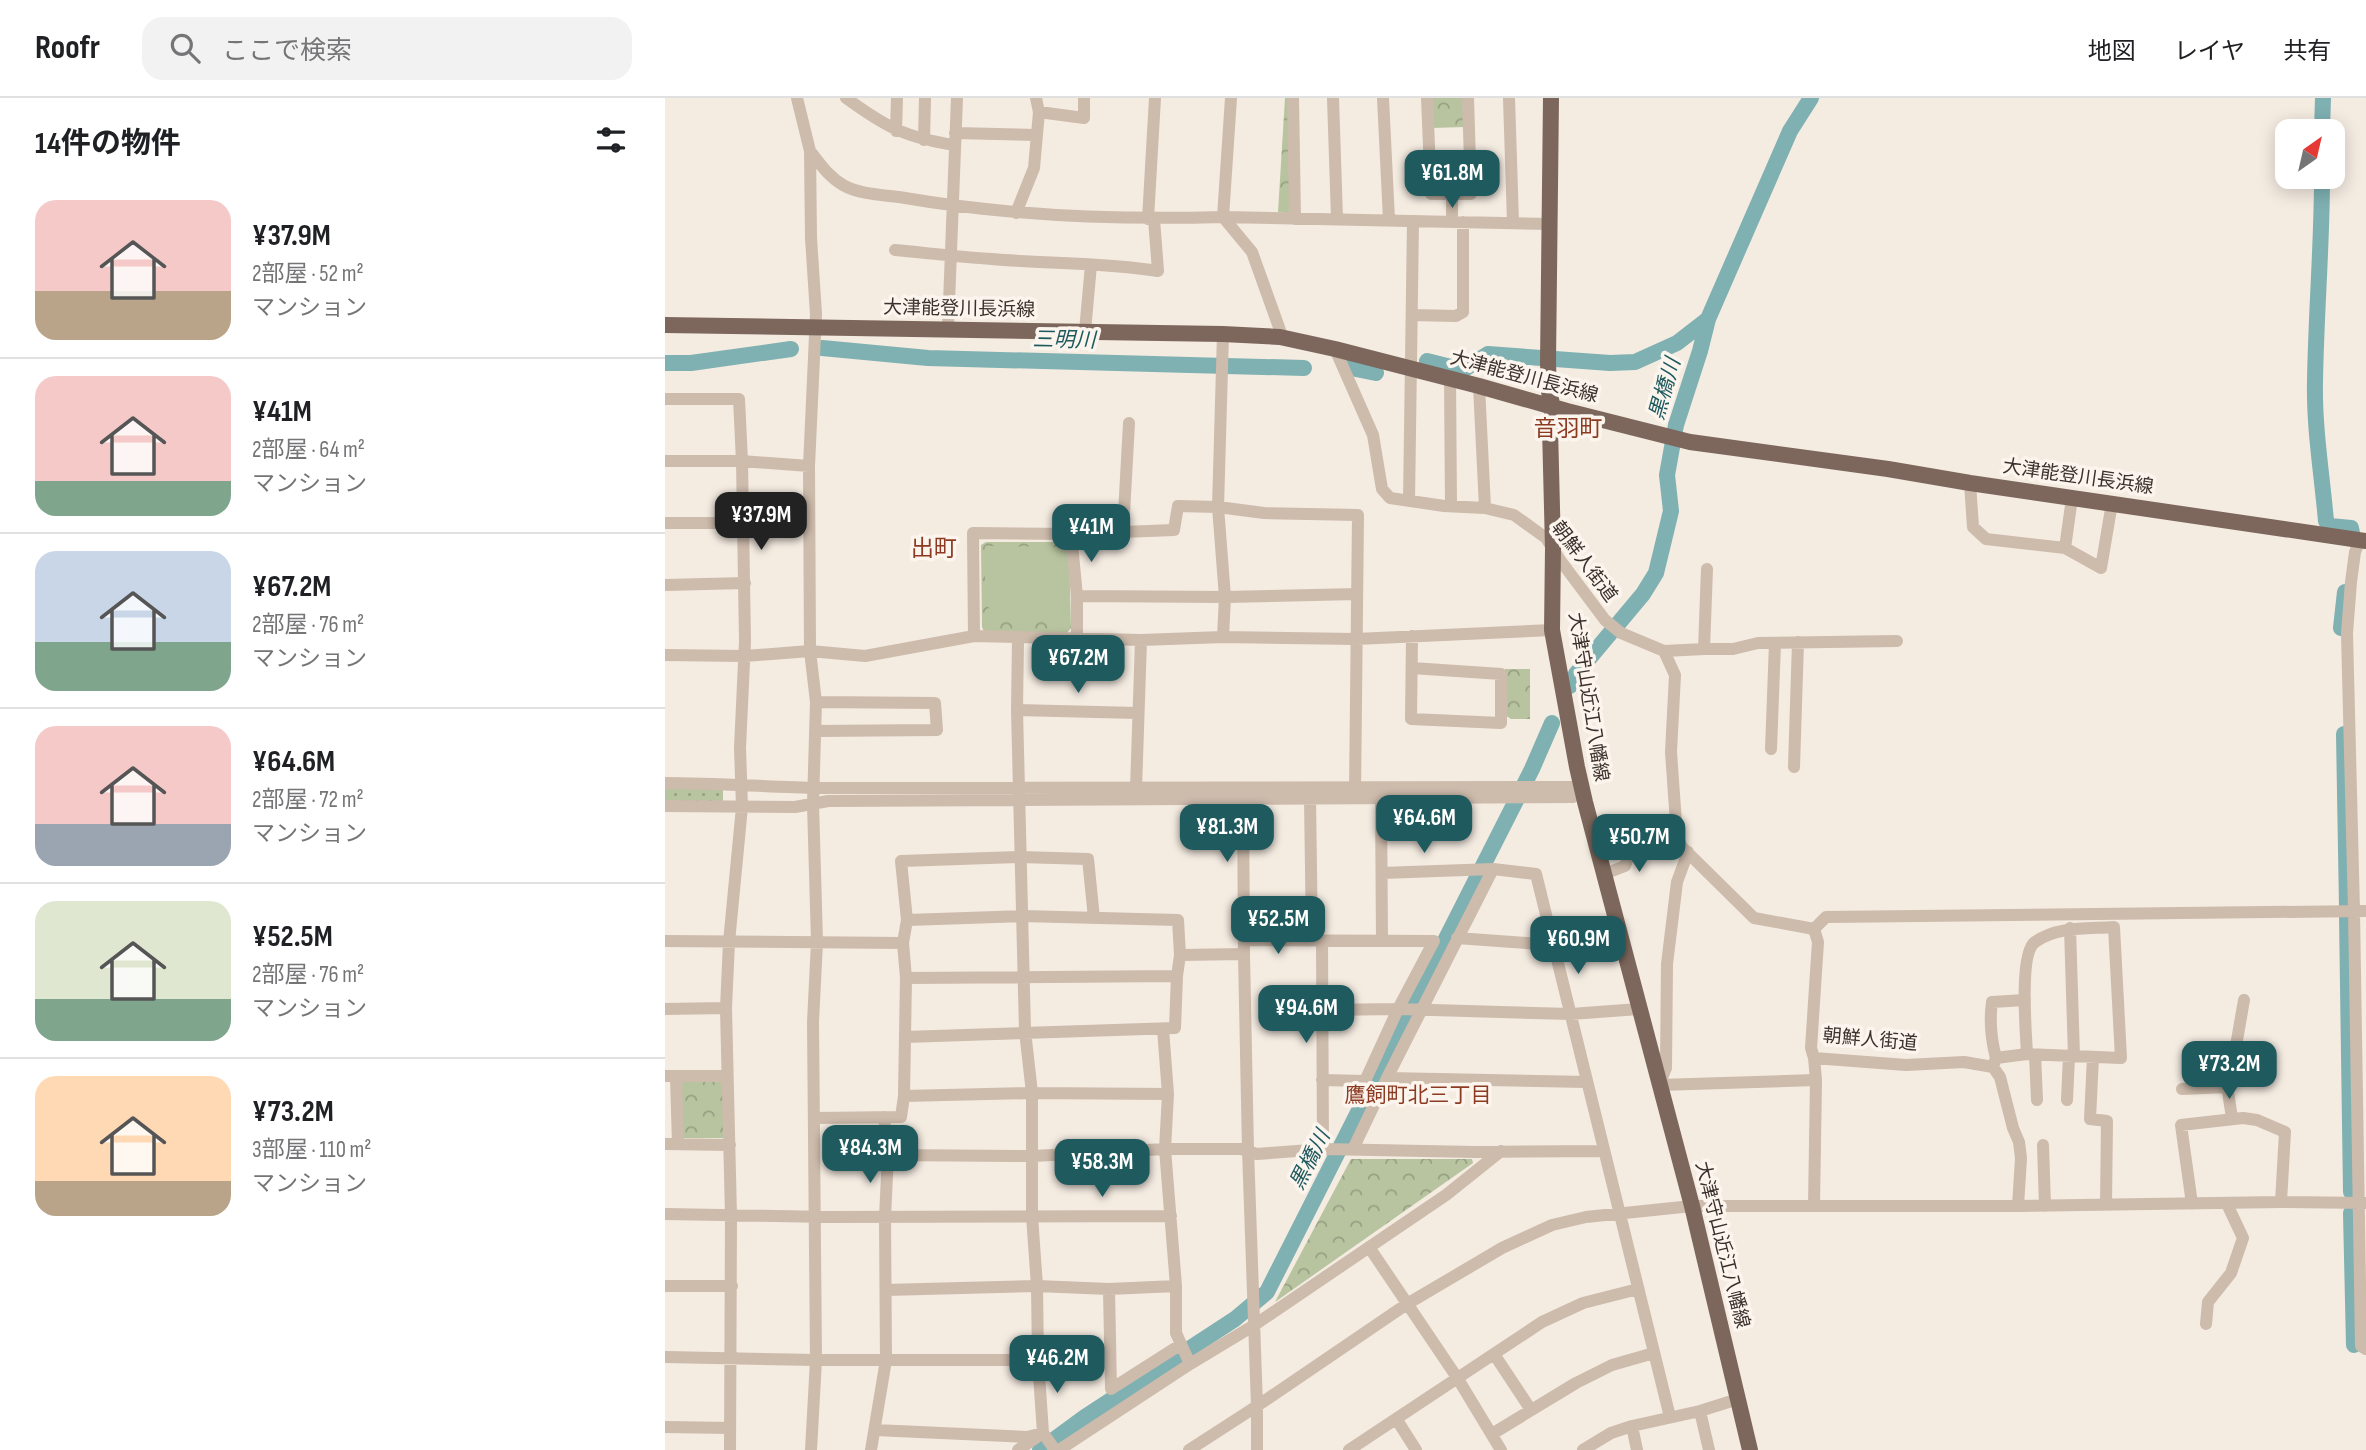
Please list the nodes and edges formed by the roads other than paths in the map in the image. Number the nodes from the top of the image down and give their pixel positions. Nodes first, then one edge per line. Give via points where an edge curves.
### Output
1 (797, 98) edge
2 (845, 98) edge
3 (897, 98) edge
4 (925, 98) edge
5 (957, 98) edge
6 (1084, 98) edge
7 (1155, 98) edge
8 (1231, 98) edge
9 (1293, 98) edge
10 (1333, 98) edge
11 (1383, 98) edge
12 (1427, 98) edge
13 (1468, 98) edge
14 (1509, 98) edge
15 (1551, 98) edge
16 (1035, 102) edge
17 (896, 131) junction
18 (1036, 135) junction
19 (954, 139) junction
20 (924, 140) junction
21 (810, 151) junction
22 (1452, 194) junction
23 (953, 205) junction
24 (1016, 213) junction
25 (1223, 217) junction
26 (1337, 218) junction
27 (1151, 219) junction
28 (1294, 219) junction
29 (1389, 220) junction
30 (1413, 221) junction
31 (1458, 221) junction
32 (1513, 222) junction
33 (1550, 224) junction
34 (895, 250) dead end
35 (952, 255) junction
36 (1091, 265) junction
37 (1412, 315) junction
38 (665, 324) edge
39 (815, 328) junction
40 (949, 328) junction
41 (1085, 331) junction
42 (1223, 334) junction
43 (1280, 337) junction
44 (1340, 360) junction
45 (1411, 368) junction
46 (1450, 379) junction
47 (1479, 386) junction
48 (665, 399) edge
49 (1553, 407) junction
50 (1129, 423) dead end
51 (665, 461) edge
52 (742, 461) junction
53 (809, 466) junction
54 (1970, 483) junction
55 (2072, 498) junction
56 (1409, 501) junction
57 (2112, 503) junction
58 (1451, 506) junction
59 (1218, 507) junction
60 (1485, 508) junction
61 (665, 523) edge
62 (743, 523) junction
63 (1123, 532) junction
64 (1072, 534) junction
65 (2363, 541) edge
66 (1553, 548) junction
67 (2065, 548) junction
68 (1707, 569) dead end
69 (745, 583) junction
70 (665, 585) edge
71 (1357, 594) junction
72 (1077, 596) junction
73 (1225, 597) junction
74 (1552, 630) junction
75 (974, 636) junction
76 (1412, 636) junction
77 (1223, 637) junction
78 (1018, 638) junction
79 (1077, 638) junction
80 (1356, 639) junction
81 (1141, 640) junction
82 (1897, 641) dead end
83 (1798, 642) junction
84 (1775, 643) junction
85 (1704, 649) junction
86 (810, 651) junction
87 (1664, 652) junction
88 (665, 655) edge
89 (745, 656) junction
90 (1412, 668) junction
91 (816, 702) junction
92 (1017, 710) junction
93 (1137, 713) junction
94 (815, 731) junction
95 (1771, 749) dead end
96 (1794, 767) dead end
97 (665, 783) edge
98 (741, 784) junction
99 (814, 788) junction
100 (1136, 789) junction
101 (1582, 790) junction
102 (1506, 792) junction
103 (1243, 793) junction
104 (1355, 793) junction
105 (1019, 794) junction
106 (1310, 798) junction
107 (1381, 798) junction
108 (813, 804) junction
109 (665, 806) edge
110 (742, 807) junction
111 (1635, 836) dead end
112 (1688, 852) junction
113 (1020, 857) junction
114 (1493, 869) junction
115 (1382, 873) junction
116 (1604, 874) junction
117 (2360, 911) edge
118 (1022, 916) junction
119 (1094, 918) junction
120 (907, 920) junction
121 (2070, 928) junction
122 (1814, 929) junction
123 (1457, 938) junction
124 (1244, 940) junction
125 (1317, 940) junction
126 (665, 941) edge
127 (729, 942) junction
128 (817, 942) junction
129 (1382, 942) junction
130 (904, 943) junction
131 (1553, 945) junction
132 (1244, 954) junction
133 (1180, 955) junction
134 (1177, 975) junction
135 (1023, 976) junction
136 (907, 978) junction
137 (2025, 1000) junction
138 (2244, 1000) dead end
139 (726, 1008) junction
140 (665, 1009) edge
141 (1398, 1009) junction
142 (1639, 1009) junction
143 (1323, 1010) junction
144 (1421, 1011) junction
145 (1571, 1014) junction
146 (1163, 1029) junction
147 (1025, 1031) junction
148 (905, 1037) junction
149 (2031, 1054) junction
150 (2071, 1056) junction
151 (2093, 1057) junction
152 (1814, 1058) junction
153 (1995, 1063) junction
154 (727, 1076) junction
155 (670, 1077) edge
156 (1387, 1078) junction
157 (1322, 1080) junction
158 (1816, 1080) junction
159 (1587, 1082) junction
160 (1659, 1085) junction
161 (2228, 1087) junction
162 (2182, 1089) dead end
163 (1032, 1093) junction
164 (1168, 1094) junction
165 (904, 1096) junction
166 (2037, 1100) dead end
167 (2067, 1100) dead end
168 (884, 1117) junction
169 (814, 1118) junction
170 (2232, 1118) junction
171 (672, 1144) edge
172 (730, 1145) junction
173 (2043, 1145) dead end
174 (1165, 1149) junction
175 (1323, 1149) junction
176 (1351, 1149) junction
177 (1248, 1150) junction
178 (1501, 1151) junction
179 (1603, 1151) junction
180 (888, 1154) junction
181 (1033, 1156) junction
182 (2280, 1202) junction
183 (2362, 1203) edge
184 (2192, 1204) junction
185 (2227, 1204) junction
186 (2105, 1205) junction
187 (1692, 1206) junction
188 (1814, 1206) junction
189 (2018, 1206) junction
190 (2045, 1206) junction
191 (1618, 1212) junction
192 (665, 1214) edge
193 (731, 1216) junction
194 (1032, 1216) junction
195 (1171, 1216) junction
196 (815, 1217) junction
197 (885, 1217) junction
198 (1369, 1247) junction
199 (665, 1286) edge
200 (732, 1286) junction
201 (1037, 1286) junction
202 (1176, 1286) junction
203 (1109, 1289) junction
204 (1638, 1289) junction
205 (886, 1290) junction
206 (1407, 1304) junction
207 (2206, 1324) dead end
208 (1253, 1326) junction
209 (1180, 1345) junction
210 (2366, 1349) edge
211 (1654, 1353) junction
212 (1494, 1354) junction
213 (665, 1357) edge
214 (730, 1357) junction
215 (816, 1360) junction
216 (886, 1360) junction
217 (1038, 1360) junction
218 (1190, 1364) junction
219 (1458, 1379) junction
220 (1738, 1399) junction
221 (1257, 1406) junction
222 (1531, 1410) junction
223 (1700, 1411) junction
224 (1670, 1417) junction
225 (1397, 1420) junction
226 (1632, 1426) junction
227 (665, 1427) edge
228 (730, 1428) junction
229 (875, 1430) junction
230 (1043, 1433) junction
231 (1492, 1434) junction
232 (730, 1450) edge
233 (811, 1450) edge
234 (871, 1450) edge
235 (1018, 1450) edge
236 (1057, 1450) edge
237 (1189, 1450) edge
238 (1257, 1450) edge
239 (1349, 1450) edge
240 (1416, 1450) edge
241 (1501, 1450) edge
242 (1583, 1450) edge
243 (1637, 1450) edge
244 (1709, 1450) edge
245 (1750, 1450) edge

1 - 21 street
2 - 17 street
3 - 17 street
4 - 20 street
5 - 19 street
6 - 16 street via 1084,118
7 - 27 street
8 - 25 street
9 - 28 street
10 - 26 street
11 - 29 street
12 - 22 street via 1431,194
13 - 22 street via 1471,194
14 - 32 street
15 - 33 main road, 大津守山近江八幡線
16 - 18 street
17 - 20 street
18 - 19 street
18 - 24 street via 1034,168
19 - 20 street
19 - 23 street
21 - 23 street via 845,187
21 - 39 street
22 - 31 street
23 - 24 street
23 - 35 street
24 - 27 street
25 - 27 street
25 - 28 street
25 - 43 street via 1252,252
26 - 28 street
26 - 29 street
27 - 36 street via 1158,271
29 - 30 street
30 - 31 street
30 - 37 street
31 - 32 street
31 - 37 street via 1463,312 1457,316
32 - 33 street
33 - 49 main road, 大津守山近江八幡線 via 1548,357
34 - 35 street
35 - 36 street
35 - 40 street
36 - 41 street
37 - 45 street
38 - 39 main road, 大津能登川長浜線
39 - 40 main road, 大津能登川長浜線
39 - 53 street
40 - 41 main road, 大津能登川長浜線
41 - 42 main road, 大津能登川長浜線
42 - 43 main road, 大津能登川長浜線
42 - 59 street
43 - 44 main road, 大津能登川長浜線
44 - 45 main road, 大津能登川長浜線
44 - 56 street, 朝鮮人街道 via 1373,435 1382,489 1390,498
45 - 46 main road, 大津能登川長浜線
45 - 56 street
46 - 47 main road, 大津能登川長浜線
46 - 58 street
47 - 49 main road, 大津能登川長浜線
47 - 60 street
48 - 52 street via 739,399
49 - 54 main road, 大津能登川長浜線 via 1669,438
49 - 66 main road, 大津守山近江八幡線
50 - 63 street
51 - 52 street
52 - 53 street
52 - 62 street
53 - 86 street
54 - 55 main road, 大津能登川長浜線
54 - 67 street via 1973,527 1986,538
55 - 57 main road, 大津能登川長浜線
55 - 67 street
56 - 58 street, 朝鮮人街道
57 - 65 main road, 大津能登川長浜線
57 - 67 street via 2101,568
58 - 60 street, 朝鮮人街道
59 - 63 street via 1178,506 1174,530
59 - 71 street via 1358,515
59 - 73 street
60 - 66 street, 朝鮮人街道 via 1514,515
61 - 62 street
62 - 69 street
63 - 64 street
64 - 72 street
64 - 75 street via 973,533
65 - 117 street via 2355,552 2347,633
66 - 74 main road, 大津守山近江八幡線
66 - 87 street, 朝鮮人街道 via 1605,620 1621,633
68 - 85 street
69 - 70 street
69 - 89 street
71 - 73 street
71 - 80 street
72 - 73 street
72 - 79 street
73 - 77 street
74 - 76 street
74 - 101 main road, 大津守山近江八幡線
75 - 78 street
75 - 86 street via 865,656
76 - 80 street
76 - 90 street
77 - 80 street
77 - 81 street
78 - 79 street
78 - 92 street
79 - 81 street
80 - 104 street
81 - 93 street
82 - 83 street
83 - 84 street
83 - 96 street
84 - 85 street
84 - 95 street
85 - 87 street
86 - 89 street
86 - 91 street
87 - 112 street via 1675,675 1671,751 1677,837
88 - 89 street
89 - 98 street
90 - 90 street via 1411,719 1501,723 1501,674
91 - 94 street
91 - 94 street via 935,703 937,730
92 - 93 street
92 - 105 street
93 - 100 street
94 - 99 street
97 - 98 street
98 - 99 street
98 - 110 street
99 - 105 street
99 - 108 street
100 - 103 street
100 - 105 street
101 - 102 street via 1573,797
101 - 116 main road, 大津守山近江八幡線
102 - 104 street
102 - 107 street
103 - 104 street
103 - 105 street
103 - 106 street
103 - 124 street
104 - 106 street
104 - 107 street
105 - 108 street
105 - 113 street
106 - 125 street
107 - 115 street
108 - 110 street
108 - 128 street
109 - 110 street
110 - 127 street
111 - 116 street via 1625,866
112 - 122 street via 1754,918
112 - 160 street via 1675,896 1667,964 1665,1068
113 - 118 street
113 - 119 street via 1088,859
113 - 120 street via 901,861
114 - 115 street
114 - 123 street
114 - 131 street via 1536,874
115 - 129 street
116 - 142 main road, 大津守山近江八幡線
117 - 122 street via 1826,916
117 - 183 street
118 - 119 street
118 - 120 street
118 - 135 street
119 - 133 street via 1178,920
120 - 130 street
121 - 137 street via 2034,942 2027,952
121 - 150 street
121 - 151 street, 朝鮮人街道 via 2115,927 2121,1058
122 - 152 street, 朝鮮人街道 via 1818,942
123 - 131 street
123 - 144 street
124 - 125 street
124 - 132 street
125 - 129 street
125 - 143 street
126 - 127 street
127 - 128 street
127 - 139 street
128 - 130 street
128 - 169 street
129 - 141 street via 1434,941
130 - 136 street
131 - 145 street
132 - 133 street
132 - 177 street
133 - 134 street
134 - 135 street
134 - 146 street via 1175,1028
135 - 136 street
135 - 147 street
136 - 148 street
137 - 149 street
137 - 153 street via 1993,1002 1990,1037
138 - 161 street
139 - 140 street
139 - 154 street
141 - 143 street
141 - 144 street
141 - 157 street via 1365,1081
142 - 145 street
142 - 160 main road, 大津守山近江八幡線
143 - 157 street
144 - 145 street
144 - 156 street
145 - 159 street
146 - 147 street
146 - 164 street
147 - 148 street
147 - 163 street
148 - 165 street
149 - 150 street, 朝鮮人街道
149 - 153 street, 朝鮮人街道
149 - 166 street
150 - 151 street, 朝鮮人街道
150 - 167 street
151 - 186 street via 2090,1119 2107,1121
152 - 153 street, 朝鮮人街道 via 1906,1065
152 - 158 street
153 - 189 street via 2019,1142
154 - 155 street
154 - 172 street
155 - 171 street
156 - 159 street
156 - 176 street
157 - 175 street
158 - 160 street
158 - 188 street
159 - 179 street
160 - 187 main road, 大津守山近江八幡線
161 - 162 street
161 - 170 street
163 - 164 street
163 - 165 street
163 - 181 street
164 - 174 street
165 - 168 street via 901,1118
168 - 169 street
168 - 180 street
169 - 196 street
170 - 182 street via 2257,1120 2285,1132
170 - 184 street via 2181,1125
171 - 172 street
172 - 193 street
173 - 190 street
174 - 177 street
174 - 181 street
174 - 195 street
175 - 176 street
175 - 177 street via 1257,1154
176 - 178 street
177 - 208 street
178 - 179 street
178 - 198 street
179 - 191 street
180 - 181 street
180 - 197 street
181 - 194 street
182 - 183 street
182 - 185 street
183 - 210 street via 2361,1346
184 - 185 street
184 - 186 street
185 - 207 street via 2243,1238 2231,1273 2209,1302
186 - 190 street
187 - 188 street
187 - 191 street
187 - 220 main road, 大津守山近江八幡線
188 - 189 street
189 - 190 street
191 - 204 street
191 - 206 street via 1552,1225 1502,1248
192 - 193 street
193 - 196 street
193 - 200 street
194 - 195 street
194 - 197 street
194 - 201 street
195 - 202 street
196 - 197 street
196 - 215 street
197 - 205 street
198 - 206 street
198 - 208 street
199 - 200 street
200 - 214 street
201 - 203 street
201 - 205 street
201 - 217 street
202 - 203 street
202 - 209 street
203 - 209 street via 1111,1389
204 - 211 street
204 - 212 street via 1583,1303 1542,1322
205 - 216 street
206 - 219 street
206 - 221 street
208 - 218 street
208 - 221 street
209 - 218 street
211 - 222 street via 1612,1365
211 - 224 street
212 - 219 street
212 - 222 street
213 - 214 street
214 - 215 street
214 - 228 street
215 - 216 street
215 - 233 street
216 - 217 street
216 - 229 street
217 - 230 street
218 - 236 street
219 - 225 street
219 - 231 street
220 - 223 street
220 - 245 main road, 大津守山近江八幡線
221 - 237 street
221 - 238 street
222 - 231 street
223 - 224 street
223 - 244 street
224 - 226 street
225 - 239 street
225 - 240 street
226 - 242 street
226 - 243 street
227 - 228 street
228 - 232 street
229 - 230 street via 1027,1437
229 - 234 street
230 - 235 street
230 - 236 street
231 - 241 street

